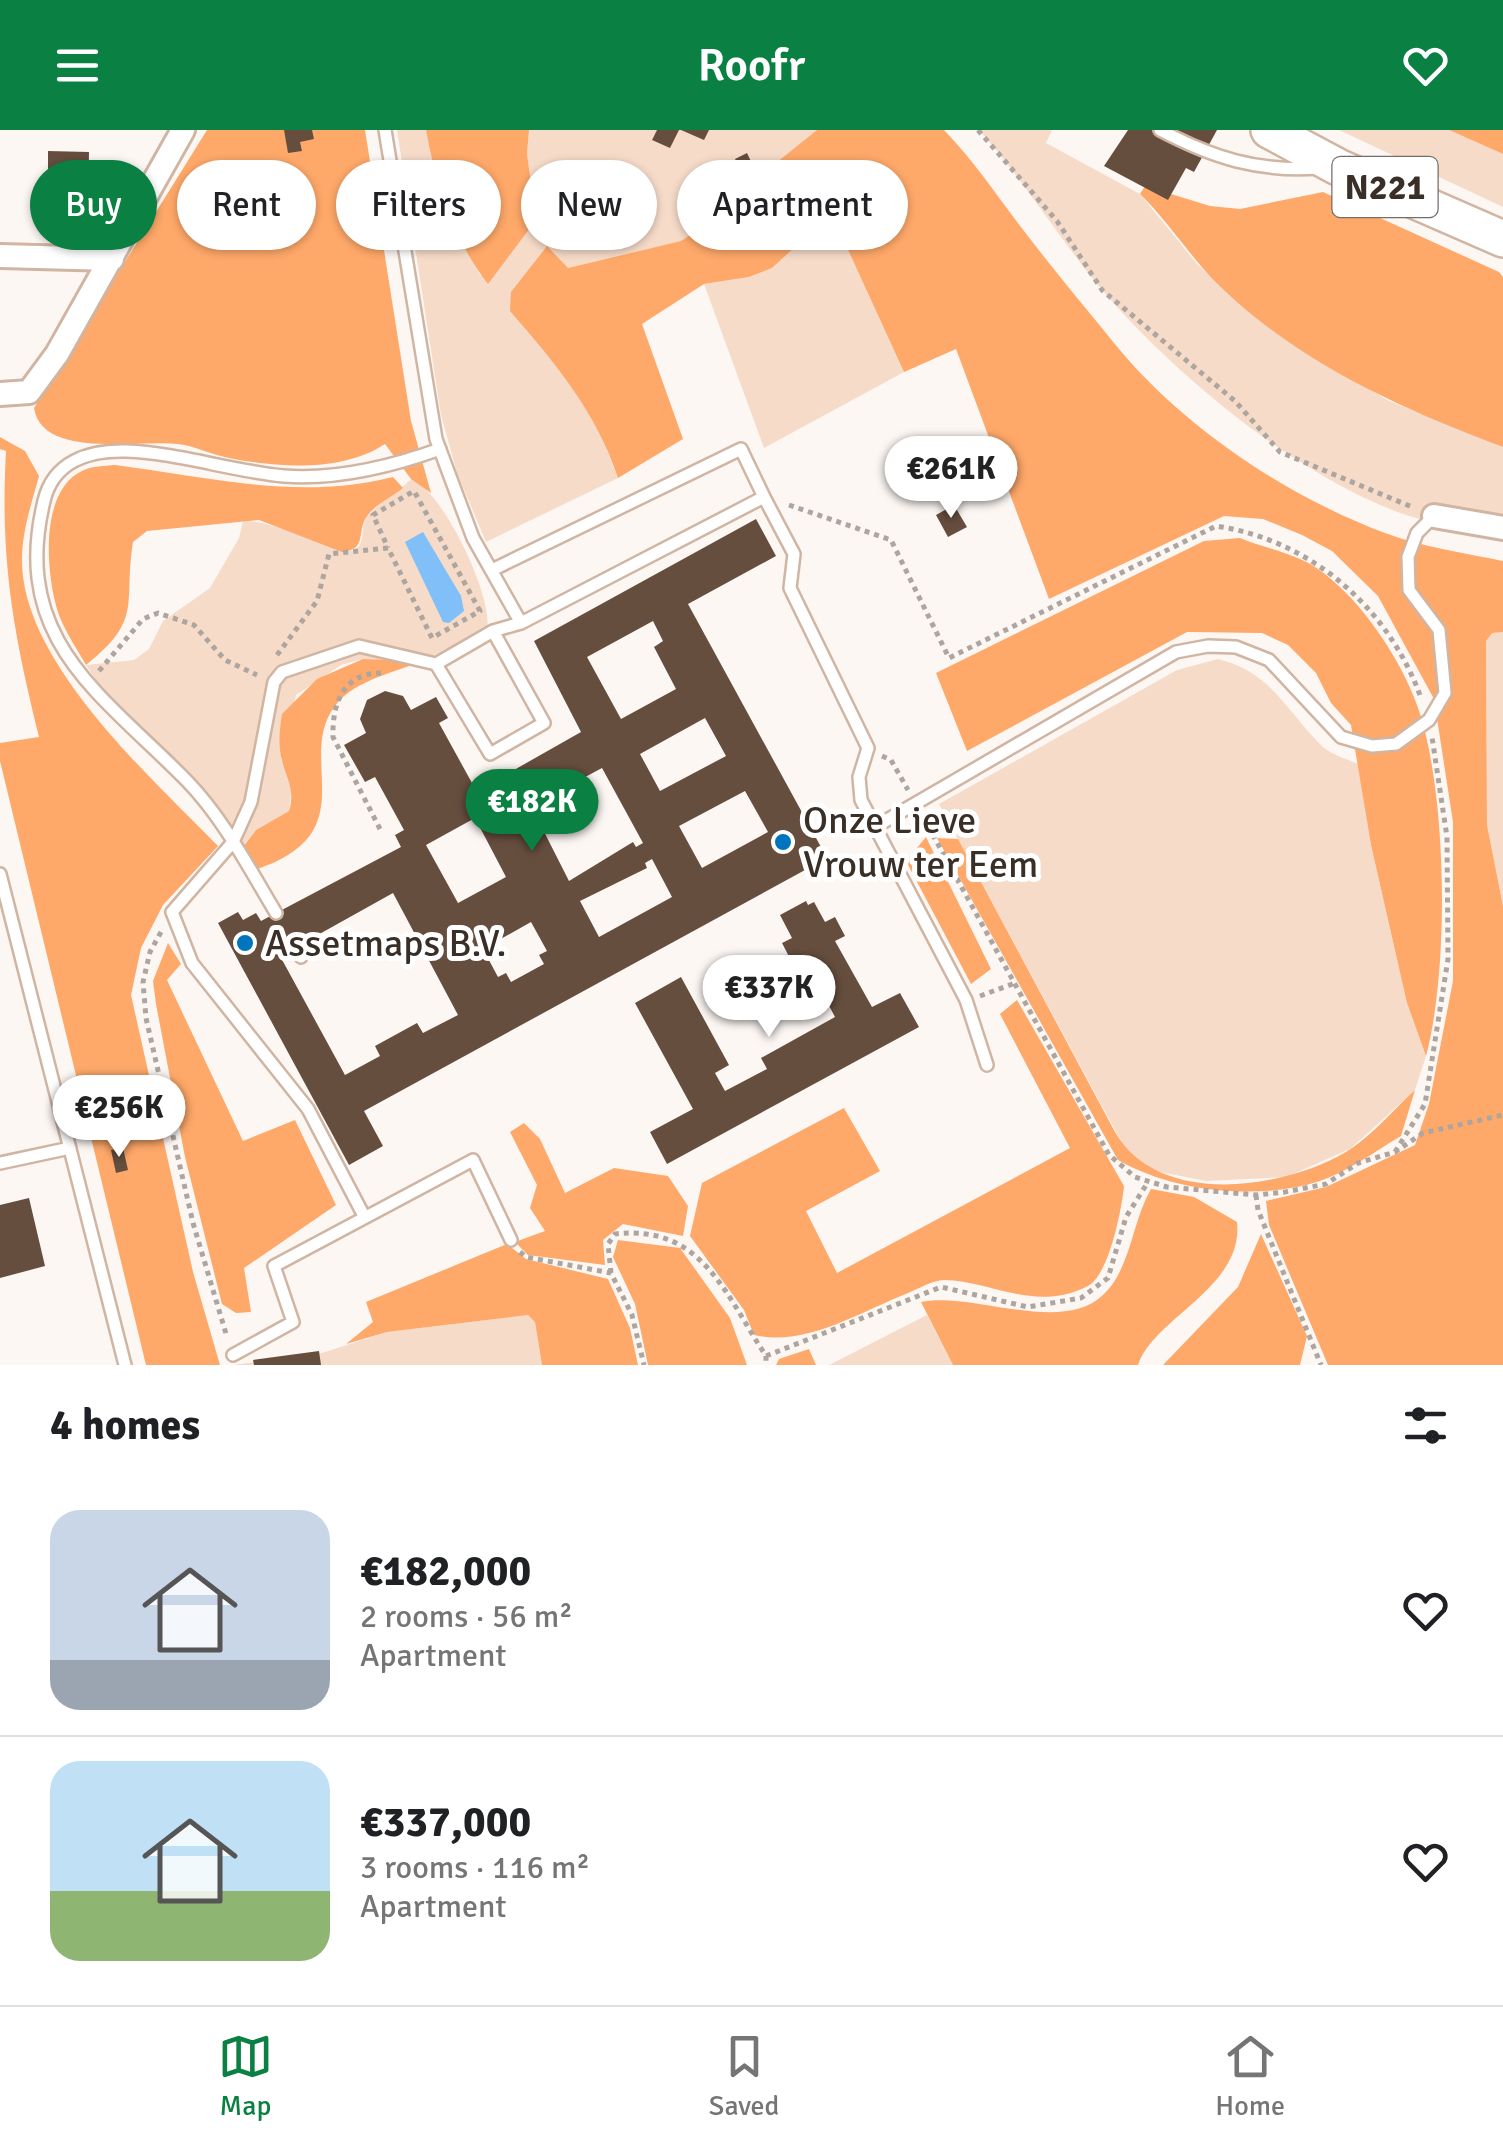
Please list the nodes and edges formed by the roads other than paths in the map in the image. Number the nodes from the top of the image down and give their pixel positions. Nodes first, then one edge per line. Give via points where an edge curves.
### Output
1 (183, 130) edge
2 (384, 130) edge
3 (1160, 130) edge
4 (1269, 130) edge
5 (1338, 167) junction
6 (1503, 239) edge
7 (0, 256) edge
8 (112, 259) junction
9 (0, 394) edge
10 (440, 449) junction
11 (764, 497) junction
12 (1434, 516) joint
13 (1503, 528) edge
14 (492, 570) junction
15 (520, 623) junction
16 (493, 631) junction
17 (436, 664) junction
18 (875, 827) junction
19 (233, 842) junction
20 (0, 874) edge
21 (276, 913) dead end
22 (987, 1066) dead end
23 (70, 1148) junction
24 (0, 1163) edge
25 (364, 1216) junction
26 (512, 1243) road end
27 (233, 1356) road end
28 (124, 1365) edge

1 - 8 street
2 - 10 lane
3 - 5 lane via 1212,157 1273,171
4 - 5 main road, N221
5 - 6 main road, N221
7 - 8 street
8 - 9 street via 29,392
10 - 14 lane
10 - 19 lane via 320,476 122,451 61,467 48,484 35,550 55,634 88,686 189,783
11 - 14 lane via 741,448
11 - 15 lane
11 - 18 lane via 794,554 790,588 868,748 859,777 861,800
12 - 13 street
12 - 18 lane via 1408,557 1409,590 1439,630 1445,693 1429,720 1396,744 1372,746 1341,737 1269,660 1236,647 1208,646 1176,652
14 - 15 lane
15 - 16 lane
16 - 17 lane
16 - 17 lane via 544,723 490,754
17 - 19 lane via 359,646 282,672 274,682 257,779
18 - 22 lane via 966,1000
19 - 21 lane
19 - 25 lane via 172,912 192,963 308,1109
20 - 23 lane
23 - 24 lane
23 - 28 lane
25 - 26 lane via 473,1160
25 - 27 lane via 274,1266 293,1322

